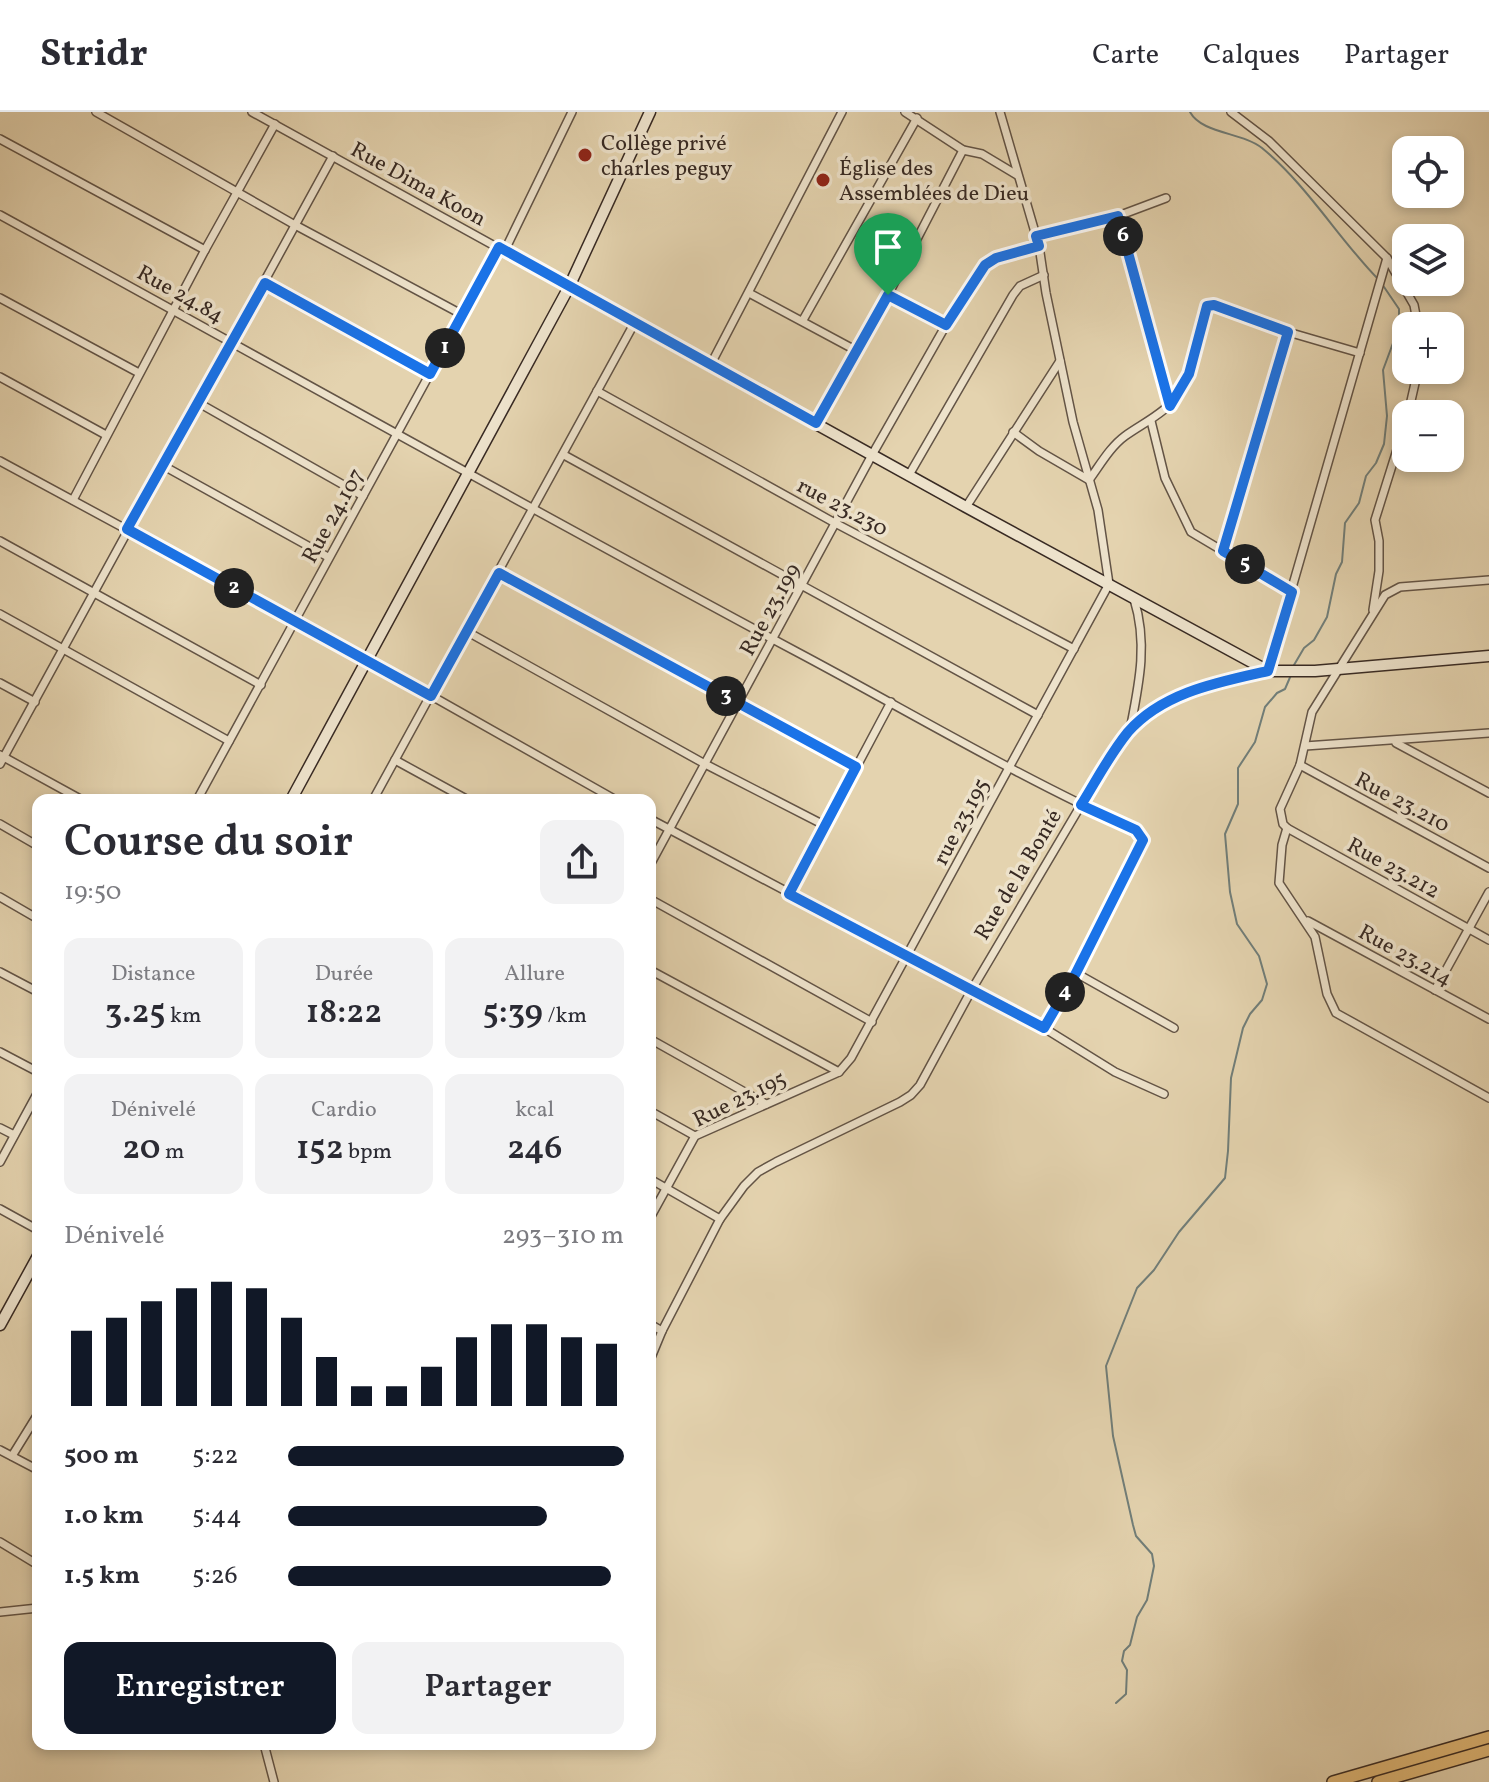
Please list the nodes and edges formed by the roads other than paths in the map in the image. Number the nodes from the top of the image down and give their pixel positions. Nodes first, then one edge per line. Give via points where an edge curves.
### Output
1 (96, 112) edge
2 (252, 112) edge
3 (572, 112) edge
4 (650, 112) edge
5 (842, 112) edge
6 (905, 112) edge
7 (1000, 112) edge
8 (1231, 112) edge
9 (917, 118) junction
10 (275, 124) junction
11 (0, 139) edge
12 (963, 150) junction
13 (333, 156) junction
14 (1018, 176) junction
15 (238, 192) junction
16 (1166, 198) dead end
17 (0, 215) edge
18 (1118, 216) junction
19 (295, 225) junction
20 (1036, 236) junction
21 (1039, 246) junction
22 (502, 249) junction
23 (205, 250) junction
24 (1387, 258) junction
25 (1044, 275) junction
26 (265, 283) junction
27 (569, 287) junction
28 (749, 293) junction
29 (888, 295) junction
30 (0, 298) edge
31 (174, 310) junction
32 (1415, 312) edge
33 (463, 315) junction
34 (803, 320) junction
35 (635, 322) junction
36 (946, 325) junction
37 (1288, 332) junction
38 (232, 342) junction
39 (857, 351) junction
40 (1360, 353) junction
41 (1060, 360) junction
42 (711, 364) junction
43 (139, 373) junction
44 (430, 374) junction
45 (0, 377) edge
46 (597, 391) junction
47 (197, 402) junction
48 (1170, 406) junction
49 (1151, 421) junction
50 (816, 423) junction
51 (1013, 432) junction
52 (398, 433) junction
53 (106, 435) junction
54 (564, 455) junction
55 (872, 455) junction
56 (0, 461) edge
57 (162, 465) junction
58 (1392, 466) edge
59 (469, 474) junction
60 (909, 475) junction
61 (1089, 480) junction
62 (363, 496) junction
63 (73, 500) junction
64 (966, 507) junction
65 (532, 510) junction
66 (835, 523) junction
67 (127, 529) junction
68 (0, 541) edge
69 (1223, 551) junction
70 (328, 557) junction
71 (499, 573) junction
72 (1489, 580) edge
73 (1109, 584) junction
74 (804, 585) junction
75 (1292, 592) junction
76 (95, 593) junction
77 (1133, 597) junction
78 (0, 614) edge
79 (1372, 616) junction
80 (296, 622) junction
81 (466, 631) junction
82 (773, 639) junction
83 (1074, 649) junction
84 (64, 650) junction
85 (1489, 656) edge
86 (368, 660) junction
87 (1338, 669) junction
88 (1272, 672) junction
89 (0, 683) edge
90 (261, 685) junction
91 (431, 696) junction
92 (35, 702) junction
93 (738, 702) junction
94 (891, 702) junction
95 (1038, 715) junction
96 (1130, 730) junction
97 (1489, 733) edge
98 (229, 741) junction
99 (1394, 742) junction
100 (1305, 746) junction
101 (1, 759) edge
102 (395, 760) junction
103 (705, 764) junction
104 (1300, 765) junction
105 (856, 767) junction
106 (1009, 769) junction
107 (1489, 793) edge
108 (70, 794) edge
109 (200, 794) edge
110 (294, 794) edge
111 (376, 794) edge
112 (457, 794) edge
113 (605, 794) edge
114 (1081, 805) junction
115 (656, 822) edge
116 (0, 824) edge
117 (824, 825) junction
118 (1285, 826) junction
119 (669, 830) junction
120 (32, 843) edge
121 (656, 854) edge
122 (1489, 868) edge
123 (1489, 892) edge
124 (789, 894) junction
125 (0, 897) edge
126 (656, 902) edge
127 (32, 916) edge
128 (1305, 920) junction
129 (1469, 929) junction
130 (1489, 940) edge
131 (908, 956) junction
132 (0, 972) edge
133 (656, 973) edge
134 (1076, 973) junction
135 (32, 989) edge
136 (1435, 990) junction
137 (971, 991) junction
138 (1489, 1019) edge
139 (872, 1022) junction
140 (1044, 1028) junction
141 (1174, 1028) dead end
142 (656, 1042) edge
143 (0, 1052) edge
144 (32, 1069) edge
145 (839, 1072) junction
146 (1164, 1094) dead end
147 (1489, 1098) edge
148 (32, 1103) edge
149 (766, 1104) junction
150 (656, 1114) edge
151 (0, 1128) edge
152 (14, 1135) junction
153 (695, 1136) junction
154 (0, 1162) edge
155 (656, 1182) edge
156 (666, 1188) junction
157 (656, 1207) edge
158 (0, 1209) edge
159 (720, 1219) junction
160 (32, 1227) edge
161 (32, 1267) edge
162 (0, 1325) edge
163 (656, 1328) edge
164 (662, 1331) junction
165 (656, 1346) edge
166 (32, 1424) edge
167 (0, 1450) edge
168 (12, 1456) junction
169 (32, 1467) edge
170 (0, 1542) edge
171 (32, 1561) edge
172 (32, 1609) edge
173 (0, 1612) edge
174 (1489, 1737) edge
175 (266, 1750) edge
176 (1489, 1750) edge
177 (274, 1782) edge
178 (1333, 1782) edge
179 (1378, 1782) edge

1 - 15 street
2 - 10 street, Rue Dima Koon
3 - 22 street, Rue 24.107
4 - 27 street
5 - 28 street
6 - 9 street
7 - 14 street
8 - 24 street via 1269,141
9 - 12 street
9 - 34 street
10 - 13 street, Rue Dima Koon
10 - 15 street
11 - 23 street
12 - 14 street via 982,154
12 - 29 street
13 - 19 street
13 - 22 street, Rue Dima Koon
14 - 20 street
15 - 19 street
15 - 23 street
16 - 18 street
17 - 31 street, Rue 24.84
18 - 20 street
18 - 48 street
19 - 26 street
19 - 33 street
20 - 21 street
21 - 25 street
21 - 36 street, Rue 23.199 via 985,265
22 - 27 street, Rue Dima Koon
22 - 33 street, Rue 24.107
23 - 31 street
24 - 32 street
24 - 40 street
25 - 41 street
25 - 60 street via 1013,295
26 - 38 street
26 - 44 street
27 - 35 street
27 - 59 street
28 - 34 street
28 - 42 street
29 - 36 street
29 - 39 street
30 - 43 street
31 - 38 street, Rue 24.84
31 - 43 street
33 - 44 street, Rue 24.107
34 - 39 street
35 - 42 street
35 - 46 street
36 - 55 street, Rue 23.199
37 - 40 street
37 - 48 street via 1207,306 1189,374
37 - 69 street
38 - 47 street
38 - 52 street, Rue 24.84
39 - 50 street
40 - 75 street
41 - 51 street
41 - 61 street
42 - 50 street
43 - 53 street
44 - 52 street, Rue 24.107
45 - 53 street
46 - 54 street
46 - 66 street, rue 23.230
47 - 57 street
47 - 62 street
48 - 49 street
49 - 61 street via 1123,438
49 - 69 street via 1165,478 1187,526
50 - 55 street
51 - 61 street
51 - 64 street
52 - 59 street, Rue 24.84
52 - 62 street, Rue 24.107
53 - 63 street
54 - 65 street
54 - 74 street
55 - 60 street
55 - 66 street, Rue 23.199
56 - 63 street
57 - 67 street
57 - 70 street
58 - 79 street via 1375,520 1379,571
59 - 65 street, Rue 24.84
59 - 86 street
60 - 64 street
61 - 73 street
62 - 70 street, Rue 24.107
63 - 67 street
64 - 73 street
65 - 71 street
65 - 82 street, Rue 24.84
66 - 74 street, Rue 23.199
66 - 83 street, rue 23.230
67 - 76 street
67 - 80 street
68 - 76 street
69 - 75 street
70 - 80 street, Rue 24.107
71 - 81 street
71 - 93 street
72 - 79 street via 1393,589
73 - 77 street
73 - 83 street, rue 23.195
74 - 82 street, Rue 23.199
74 - 95 street
75 - 88 street
76 - 84 street
76 - 90 street
77 - 88 street
77 - 96 street via 1143,648
78 - 84 street
79 - 87 street
80 - 86 street
80 - 90 street, Rue 24.107
81 - 91 street
81 - 103 street
82 - 93 street, Rue 23.199
82 - 94 street, Rue 24.84
83 - 95 street, rue 23.195
84 - 92 street
84 - 98 street
85 - 87 street, Rue de la Bonté
86 - 91 street
86 - 110 street
87 - 88 street, Rue de la Bonté
87 - 100 street via 1312,712
88 - 96 street, Rue de la Bonté via 1191,691
89 - 92 street
90 - 98 street, Rue 24.107
91 - 102 street
91 - 113 street
92 - 101 street
93 - 103 street, Rue 23.199
93 - 105 street
94 - 105 street
94 - 106 street, Rue 24.84
95 - 106 street, rue 23.195
96 - 114 street, Rue de la Bonté
97 - 99 street
98 - 109 street, Rue 24.107
99 - 100 street
99 - 107 street
100 - 104 street
101 - 108 street
102 - 111 street
102 - 112 street
103 - 117 street
103 - 119 street, Rue 23.199
104 - 118 street via 1280,809
104 - 122 street, Rue 23.210
105 - 117 street
106 - 114 street, Rue 24.84
106 - 131 street, rue 23.195
114 - 134 street, Rue 24.84 via 1136,830 1143,840
114 - 137 street, Rue de la Bonté
115 - 119 street
116 - 120 street
117 - 124 street
118 - 128 street via 1279,883
118 - 129 street, Rue 23.212
119 - 121 street, Rue 23.199
119 - 124 street
123 - 129 street
124 - 131 street
125 - 127 street
126 - 139 street
128 - 136 street, Rue 23.214
128 - 147 street via 1318,944 1336,1013
129 - 130 street, Rue 23.212
129 - 136 street
131 - 137 street
131 - 139 street, rue 23.195
132 - 135 street
133 - 145 street
134 - 140 street
134 - 141 street
136 - 138 street, Rue 23.214
137 - 140 street
137 - 159 street, Rue de la Bonté via 911,1095 758,1172
139 - 145 street, rue 23.195
140 - 146 street via 1102,1065
142 - 149 street
143 - 144 street
145 - 149 street, Rue 23.195
148 - 152 street
149 - 153 street, Rue 23.195
150 - 153 street
151 - 152 street
152 - 154 street
153 - 156 street, Rue 23.195
155 - 156 street
156 - 157 street, Rue 23.195
156 - 159 street
158 - 160 street
159 - 164 street, Rue de la Bonté
161 - 162 street
163 - 164 street
164 - 165 street, Rue de la Bonté
166 - 168 street
167 - 168 street
168 - 169 street
170 - 171 street
172 - 173 street
174 - 178 main road
175 - 177 street
176 - 179 main road

